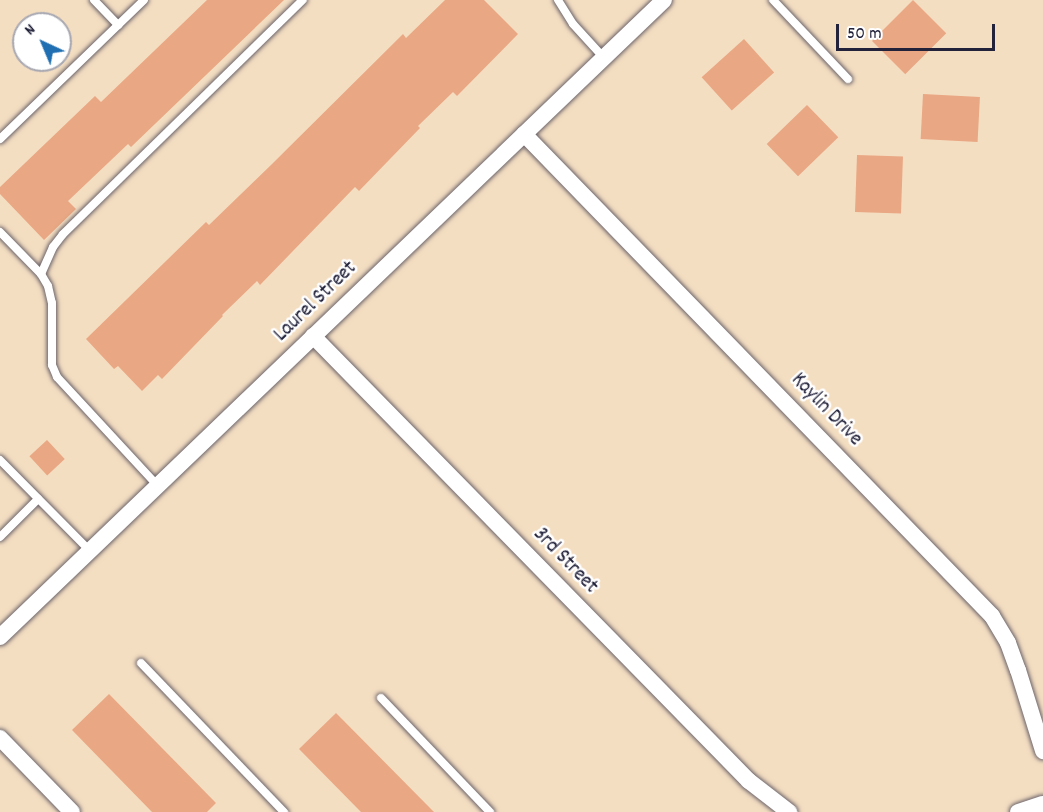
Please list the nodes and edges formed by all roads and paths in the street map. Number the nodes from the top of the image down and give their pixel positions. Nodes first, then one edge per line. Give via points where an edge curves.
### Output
1 (94, 0) edge
2 (144, 0) edge
3 (303, 0) edge
4 (558, 0) edge
5 (664, 0) edge
6 (772, 0) edge
7 (118, 25) junction
8 (604, 58) junction
9 (848, 79) dead end
10 (524, 134) junction
11 (0, 138) edge
12 (0, 232) edge
13 (41, 274) junction
14 (314, 336) junction
15 (0, 460) edge
16 (157, 485) junction
17 (38, 499) junction
18 (0, 537) edge
19 (89, 550) junction
20 (0, 637) edge
21 (141, 663) dead end
22 (381, 698) dead end
23 (0, 738) edge
24 (1043, 751) edge
25 (1043, 804) edge
26 (72, 812) edge
27 (284, 812) edge
28 (490, 812) edge
29 (789, 812) edge
30 (1017, 812) edge

1 - 7 lane
2 - 7 lane
3 - 13 lane via 63,234
4 - 8 lane via 573,24
5 - 8 street, Laurel Street
6 - 9 lane
7 - 11 lane
8 - 10 street, Laurel Street
10 - 14 street, Laurel Street
10 - 24 street, Kaylin Drive via 992,616 1015,661
12 - 13 lane
13 - 16 lane via 52,303 52,365 57,377
14 - 16 street, Laurel Street
14 - 29 street, 3rd Street via 749,781
15 - 17 lane
16 - 19 street, Laurel Street
17 - 18 lane
17 - 19 lane
19 - 20 street, Laurel Street
21 - 27 lane
22 - 28 lane
23 - 26 street
25 - 30 street

